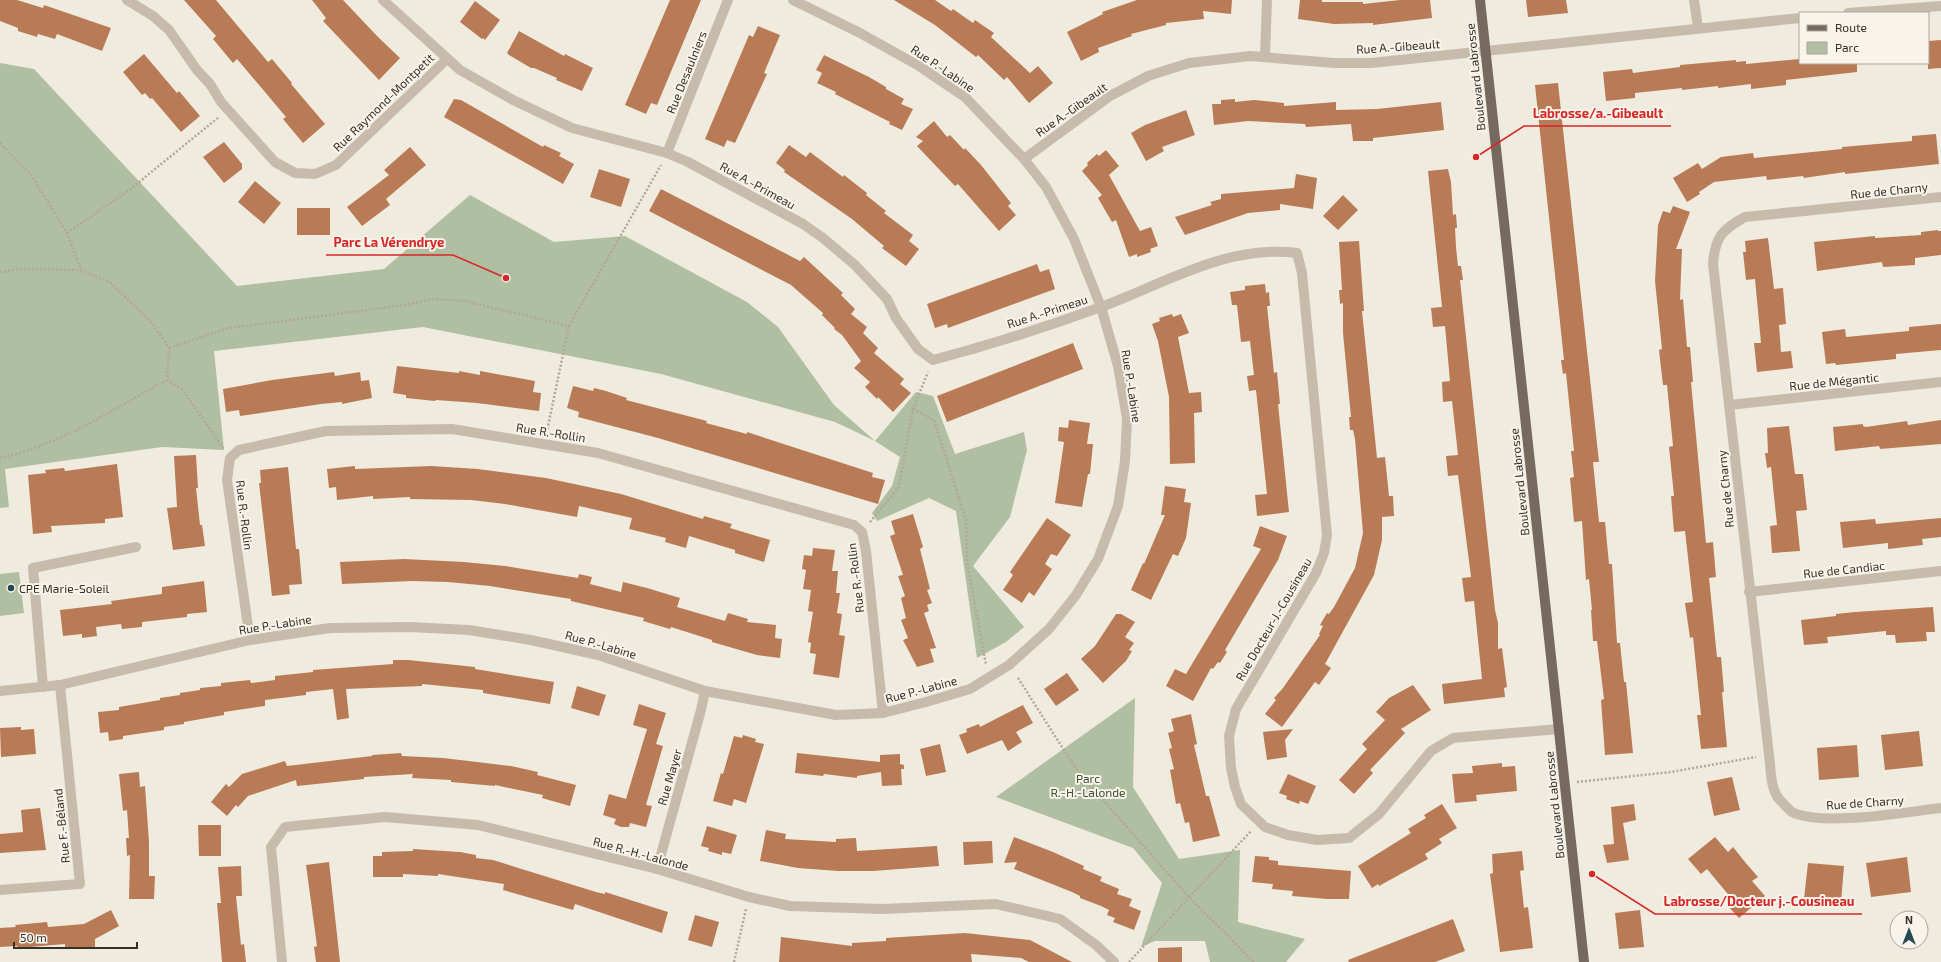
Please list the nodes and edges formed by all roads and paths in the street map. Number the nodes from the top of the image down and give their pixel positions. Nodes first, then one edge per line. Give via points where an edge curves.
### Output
1 (128, 0) edge
2 (383, 0) edge
3 (728, 0) edge
4 (793, 0) edge
5 (1267, 0) edge
6 (1480, 0) edge
7 (1694, 0) edge
8 (1941, 6) edge
9 (1861, 12) edge
10 (1799, 18) edge
11 (1698, 28) junction
12 (1485, 52) junction
13 (1266, 56) junction
14 (446, 59) junction
15 (228, 110) junction
16 (0, 143) edge
17 (667, 153) junction
18 (1024, 159) junction
19 (1941, 197) edge
20 (67, 233) junction
21 (81, 270) junction
22 (0, 272) edge
23 (1101, 307) junction
24 (569, 326) junction
25 (169, 348) junction
26 (933, 360) junction
27 (167, 380) junction
28 (1941, 382) edge
29 (1729, 405) junction
30 (913, 409) junction
31 (544, 445) junction
32 (0, 458) edge
33 (230, 458) junction
34 (862, 532) junction
35 (136, 547) dead end
36 (1941, 571) edge
37 (1750, 592) junction
38 (250, 640) junction
39 (988, 678) junction
40 (1018, 678) dead end
41 (60, 685) junction
42 (43, 687) junction
43 (0, 691) edge
44 (705, 691) junction
45 (883, 712) junction
46 (1559, 729) junction
47 (1769, 755) junction
48 (1565, 784) junction
49 (1941, 808) edge
50 (1258, 823) junction
51 (656, 869) junction
52 (0, 890) edge
53 (1188, 896) junction
54 (749, 897) junction
55 (282, 962) edge
56 (734, 962) edge
57 (1114, 962) edge
58 (1128, 962) edge
59 (1254, 962) edge
60 (1584, 962) edge

1 - 15 street, Rue Raymond-Montpetit via 169,30
2 - 14 street, Rue A.-Primeau
3 - 17 street, Rue Desaulniers
4 - 18 street, Rue P.-Labine via 919,66 965,97
5 - 13 street
6 - 12 main road, Boulevard Labrosse
7 - 11 street
8 - 9 street
10 - 11 street, Rue A.-Gibeault
11 - 12 street, Rue A.-Gibeault
12 - 13 street, Rue A.-Gibeault via 1371,63 1334,63
12 - 46 main road, Boulevard Labrosse
13 - 18 street, Rue A.-Gibeault via 1189,63 1148,76 1110,96
14 - 15 street, Rue Raymond-Montpetit via 336,165 315,174 295,173 275,162
14 - 17 street, Rue A.-Primeau via 460,70 513,100 572,128
15 - 20 path via 128,191
16 - 20 path via 31,175
17 - 24 path
17 - 26 street, Rue A.-Primeau via 803,224 823,238 855,265 887,299 896,318 918,349
18 - 23 street, Rue P.-Labine via 1046,187 1074,239
19 - 29 street, Rue de Charny via 1744,217 1730,225 1719,236 1714,247 1713,264
20 - 21 path
21 - 22 path via 21,269
21 - 25 path via 111,283 152,323
23 - 26 street, Rue A.-Primeau
23 - 39 street, Rue P.-Labine via 1118,366 1127,419 1125,461 1118,506 1098,559 1076,595 1049,629 1009,665
23 - 50 street, Rue Docteur-J.-Cousineau via 1192,269 1250,253 1297,253 1302,273 1327,535 1324,553 1316,573 1236,709 1228,736 1235,787 1241,804
24 - 25 path via 465,301 431,299 405,305 229,328
24 - 31 path
25 - 27 path
26 - 30 path
27 - 32 path via 87,425 19,454
27 - 33 path via 182,389
28 - 29 street, Rue de Mégantic
29 - 37 street, Rue de Charny
30 - 34 path via 899,487
30 - 39 path via 934,420 966,520 967,562
31 - 33 street, Rue R.-Rollin via 452,429 326,431 239,450
31 - 34 street, Rue R.-Rollin via 598,453 719,486 854,525
33 - 38 street, Rue R.-Rollin via 227,480
34 - 45 street, Rue R.-Rollin
35 - 42 street via 33,568
36 - 37 street, Rue de Candiac
37 - 47 street, Rue de Charny
38 - 41 street, Rue P.-Labine
38 - 44 street, Rue P.-Labine via 330,628 410,627 469,630 598,655
39 - 45 street, Rue P.-Labine via 970,689
40 - 53 path via 1076,770
41 - 42 street, Rue P.-Labine
41 - 52 street, Rue F.-Béland via 80,884
42 - 43 street, Rue P.-Labine
44 - 45 street, Rue P.-Labine via 836,715
44 - 51 street, Rue Mayer
46 - 48 main road, Boulevard Labrosse
46 - 50 street, Rue Docteur-J.-Cousineau via 1453,738 1431,751 1379,814 1349,838 1317,840 1288,835
47 - 48 path via 1671,772
47 - 49 street, Rue de Charny via 1773,784 1778,798 1791,811 1803,815 1828,819
48 - 60 main road, Boulevard Labrosse
50 - 53 path
51 - 54 street, Rue R.-H.-Lalonde
51 - 55 street, Rue R.-H.-Lalonde via 478,825 385,817 285,827 271,847
53 - 58 path
53 - 59 path
54 - 56 path
54 - 57 street, Rue R.-H.-Lalonde via 790,906 875,909 996,904 1060,919 1096,945

